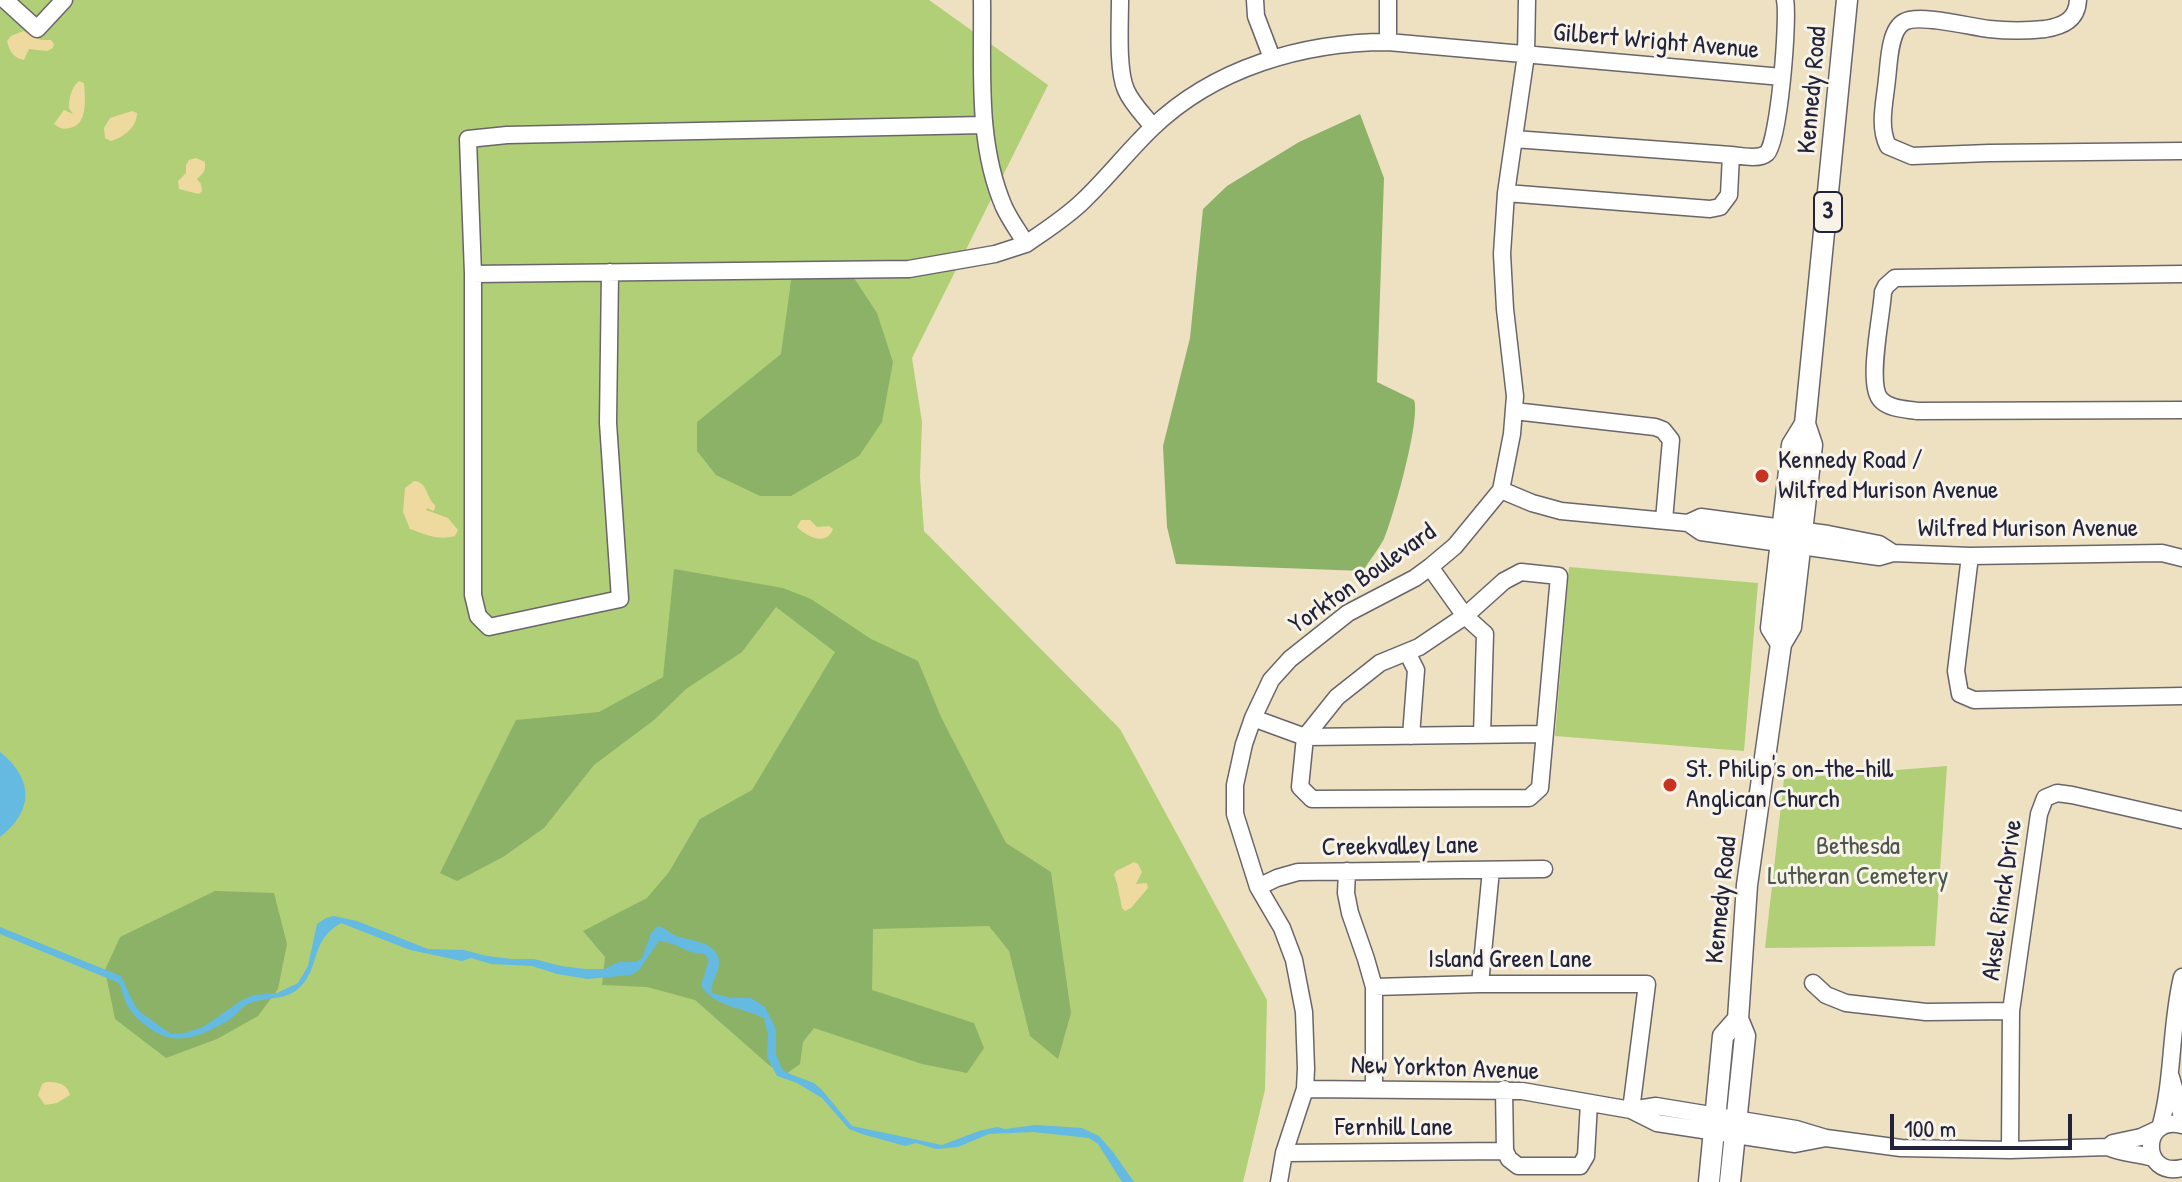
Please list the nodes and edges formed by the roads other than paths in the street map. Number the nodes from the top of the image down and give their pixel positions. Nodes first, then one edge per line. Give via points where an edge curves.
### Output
1 (5, 0) edge
2 (64, 0) edge
3 (982, 0) edge
4 (1120, 0) edge
5 (1255, 0) edge
6 (1388, 0) edge
7 (1527, 0) edge
8 (1785, 0) edge
9 (1847, 0) edge
10 (2078, 0) edge
11 (1388, 42) junction
12 (1526, 55) junction
13 (1272, 58) junction
14 (1782, 77) junction
15 (984, 125) junction
16 (1153, 127) junction
17 (1514, 139) junction
18 (2182, 151) edge
19 (1731, 155) junction
20 (1506, 193) junction
21 (1026, 244) junction
22 (610, 272) junction
23 (473, 274) junction
24 (2182, 274) edge
25 (2182, 410) edge
26 (1514, 411) junction
27 (1501, 490) junction
28 (1664, 520) junction
29 (1791, 537) junction
30 (2182, 547) edge
31 (2162, 553) junction
32 (1970, 556) junction
33 (2182, 558) edge
34 (1430, 567) junction
35 (1465, 616) junction
36 (1407, 652) junction
37 (2182, 696) edge
38 (1253, 718) junction
39 (1544, 734) junction
40 (1482, 735) junction
41 (1411, 736) junction
42 (1305, 737) junction
43 (2182, 820) edge
44 (1544, 869) dead end
45 (1491, 870) junction
46 (1347, 871) junction
47 (1258, 887) junction
48 (2182, 977) edge
49 (1813, 983) dead end
50 (1480, 984) junction
51 (1374, 987) junction
52 (2011, 1011) junction
53 (1738, 1019) junction
54 (2170, 1074) junction
55 (1305, 1089) junction
56 (1374, 1089) junction
57 (1504, 1089) junction
58 (1589, 1103) junction
59 (1631, 1110) junction
60 (2182, 1117) edge
61 (1714, 1124) junction
62 (2182, 1125) edge
63 (1736, 1127) junction
64 (2159, 1128) junction
65 (2108, 1147) junction
66 (2010, 1150) junction
67 (1505, 1151) junction
68 (1284, 1153) junction
69 (2155, 1160) junction
70 (2182, 1168) edge
71 (1279, 1182) edge
72 (1709, 1182) edge
73 (1730, 1182) edge
74 (2167, 1182) edge

1 - 2 street via 37,29
3 - 15 street
4 - 16 street via 1124,85
5 - 13 street
6 - 11 street
7 - 12 street
8 - 14 street
9 - 29 main road, Kennedy Road / 3 via 1805,424 1812,445
10 - 18 street via 2069,22 2018,32 1917,18 1904,21 1896,28 1889,55 1882,129 1888,146 1912,156
11 - 12 street, Gilbert Wright Avenue
11 - 13 street, Gilbert Wright Avenue via 1330,45
12 - 14 street, Gilbert Wright Avenue
12 - 17 street
13 - 16 street, Gilbert Wright Avenue via 1202,90
14 - 19 street via 1775,139 1768,152
15 - 21 street via 1004,207
15 - 23 street via 468,139
16 - 21 street, Gilbert Wright Avenue via 1083,202
17 - 19 street
17 - 20 street
19 - 20 street via 1729,195 1720,207 1710,209
20 - 26 street via 1502,254
21 - 22 street, Gilbert Wright Avenue via 909,269
22 - 23 street, Gilbert Wright Avenue
22 - 23 street via 608,423 620,599 489,627 478,616 473,595
24 - 25 street via 1895,278 1883,292 1873,373 1880,399 1917,411
26 - 27 street
26 - 28 street via 1663,430 1671,440
27 - 28 street, Wilfred Murison Avenue via 1561,511
27 - 34 street, Yorkton Boulevard via 1455,546
28 - 29 street, Wilfred Murison Avenue via 1688,523 1701,517
29 - 32 street, Wilfred Murison Avenue via 1879,557
29 - 53 main road, Kennedy Road / 3 via 1771,628 1781,644 1747,885
30 - 31 street, Wilfred Murison Avenue
31 - 32 street, Wilfred Murison Avenue
31 - 33 street, Wilfred Murison Avenue
32 - 37 street via 1956,671 1960,694 1974,700
34 - 35 street
34 - 38 street, Yorkton Boulevard via 1348,613 1290,659 1271,680
35 - 36 street
35 - 39 street via 1521,572 1559,576
35 - 40 street via 1485,634
36 - 41 street via 1416,670
36 - 42 street via 1380,663 1337,697
38 - 42 street
38 - 47 street, Yorkton Boulevard via 1235,785 1235,814
39 - 40 street
39 - 42 street via 1540,788 1529,798 1312,799 1300,787
40 - 41 street
41 - 42 street
43 - 52 street, Aksel Rinck Drive via 2072,795 2045,798
44 - 45 street, Creekvalley Lane
45 - 46 street, Creekvalley Lane
45 - 50 street
46 - 47 street, Creekvalley Lane via 1298,872
46 - 51 street via 1350,913
47 - 55 street, Yorkton Boulevard via 1282,928 1298,976 1306,1030
48 - 54 street
49 - 52 street via 1846,1003 1926,1012
50 - 51 street, Island Green Lane
50 - 59 street, Island Green Lane via 1647,984
51 - 56 street
52 - 66 street, Aksel Rinck Drive
53 - 61 main road, Kennedy Road / 3 via 1723,1036
53 - 63 main road, Kennedy Road / 3 via 1745,1036
54 - 60 street
54 - 64 street
55 - 56 street, New Yorkton Avenue
55 - 68 street, Yorkton Boulevard
56 - 57 street, New Yorkton Avenue
57 - 58 street, New Yorkton Avenue
57 - 67 street
58 - 59 street, New Yorkton Avenue
58 - 67 street, Fernhill Lane via 1586,1156 1580,1166 1518,1166
59 - 61 street, New Yorkton Avenue via 1656,1106
61 - 63 street, New Yorkton Avenue
61 - 72 main road, Kennedy Road / 3
62 - 64 street
63 - 66 street, New Yorkton Avenue via 1795,1144 1826,1138 1901,1148
63 - 73 main road, Kennedy Road / 3
64 - 65 street
64 - 69 street via 2151,1143
65 - 66 street, New Yorkton Avenue
65 - 69 street
67 - 68 street, Fernhill Lane
68 - 71 street, Yorkton Boulevard
69 - 70 street via 2171,1169
69 - 74 street

